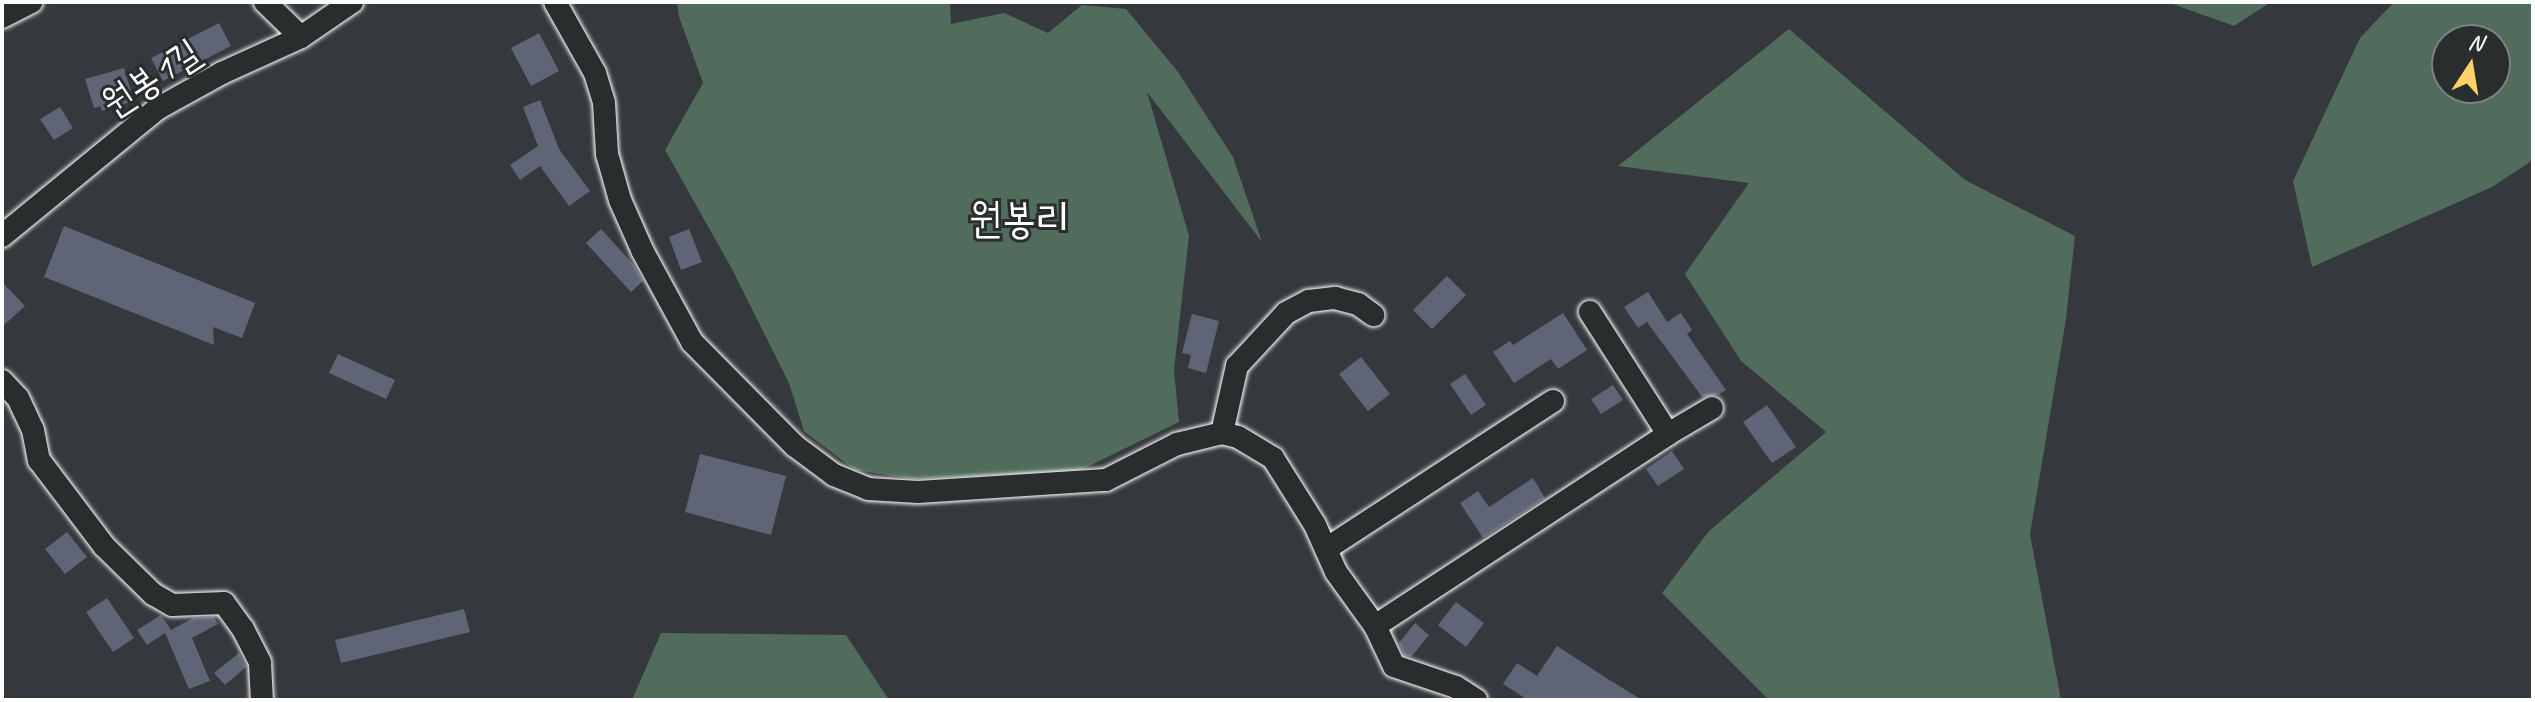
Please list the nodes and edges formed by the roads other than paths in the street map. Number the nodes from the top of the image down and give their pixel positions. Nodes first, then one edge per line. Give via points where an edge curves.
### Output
1 (31, 2) edge
2 (265, 2) edge
3 (352, 2) edge
4 (555, 2) edge
5 (2, 17) edge
6 (301, 37) junction
7 (2, 236) edge
8 (1590, 312) dead end
9 (1373, 315) dead end
10 (2, 381) edge
11 (1553, 401) dead end
12 (1712, 408) dead end
13 (1222, 433) junction
14 (1668, 434) junction
15 (1326, 549) junction
16 (1375, 626) junction
17 (262, 700) edge
18 (1476, 700) edge

1 - 5 street
2 - 6 street
3 - 6 street, 원봉1길
4 - 13 street via 595,73 620,200 692,342 795,446 834,475 868,489 918,492 1106,480 1177,444
6 - 7 street, 원봉1길 via 157,109
8 - 14 street
9 - 13 street via 1335,298 1309,301 1286,313 1237,366
10 - 17 street via 18,398 33,430 39,460 104,546 153,594 172,605 224,603 260,663
11 - 15 street
12 - 14 street
13 - 15 street via 1273,458
14 - 16 street
15 - 16 street
16 - 18 street via 1394,666 1456,687

